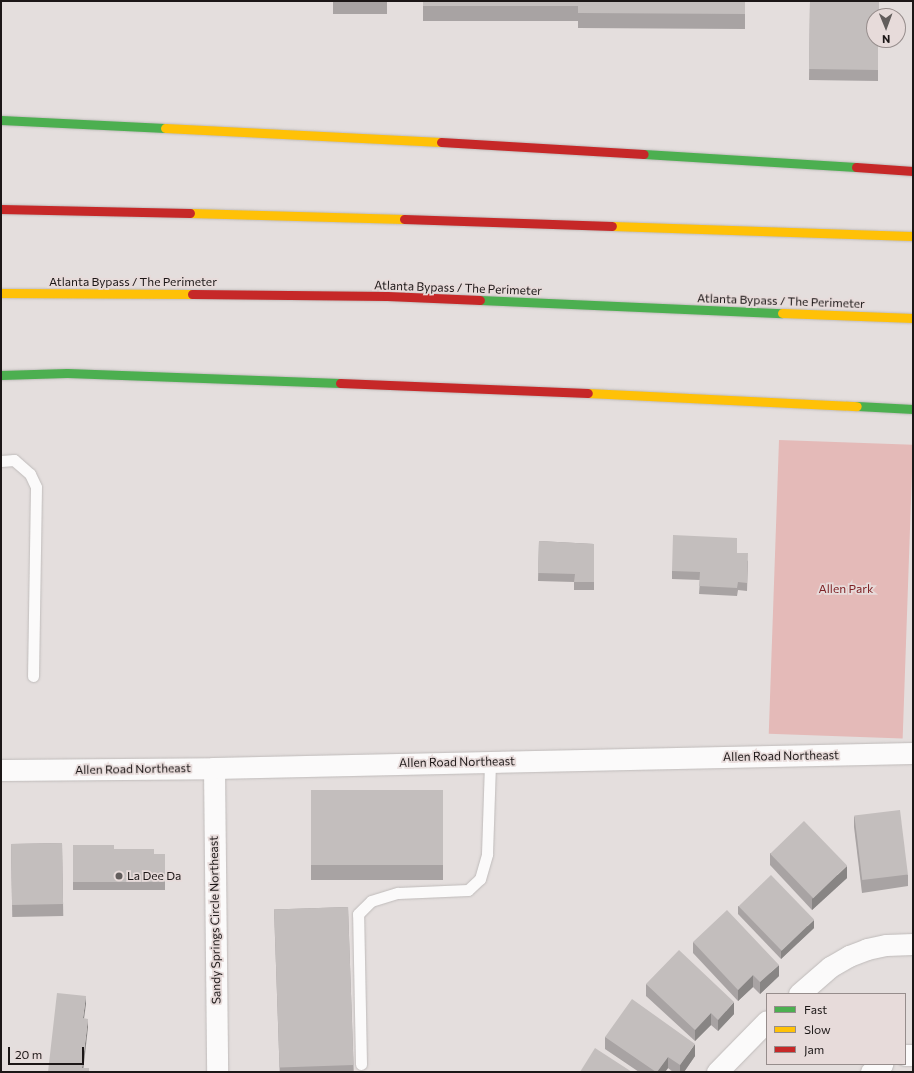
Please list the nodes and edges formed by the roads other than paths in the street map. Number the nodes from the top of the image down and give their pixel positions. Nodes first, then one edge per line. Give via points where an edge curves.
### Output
1 (1, 120) edge
2 (913, 171) edge
3 (1, 209) edge
4 (913, 236) edge
5 (1, 293) edge
6 (913, 318) edge
7 (1, 375) edge
8 (913, 410) edge
9 (1, 461) edge
10 (33, 676) dead end
11 (913, 753) edge
12 (490, 762) junction
13 (214, 768) junction
14 (1, 770) edge
15 (913, 944) edge
16 (800, 993) edge
17 (766, 1022) edge
18 (361, 1064) dead end
19 (881, 1065) edge
20 (217, 1072) edge
21 (717, 1072) edge
22 (871, 1072) edge

1 - 2 highway via 466,143
3 - 4 highway via 256,214
5 - 6 highway, Atlanta Bypass / The Perimeter via 387,296
7 - 8 highway via 67,373 468,387
9 - 10 lane via 14,460 30,474 36,487
11 - 12 street, Allen Road Northeast
12 - 13 street, Allen Road Northeast
12 - 18 lane via 487,854 480,879 468,890 398,893 371,901 358,914
13 - 14 street, Allen Road Northeast
13 - 20 street, Sandy Springs Circle Northeast
15 - 16 street via 886,945 849,956 830,967
17 - 21 street
19 - 22 street

